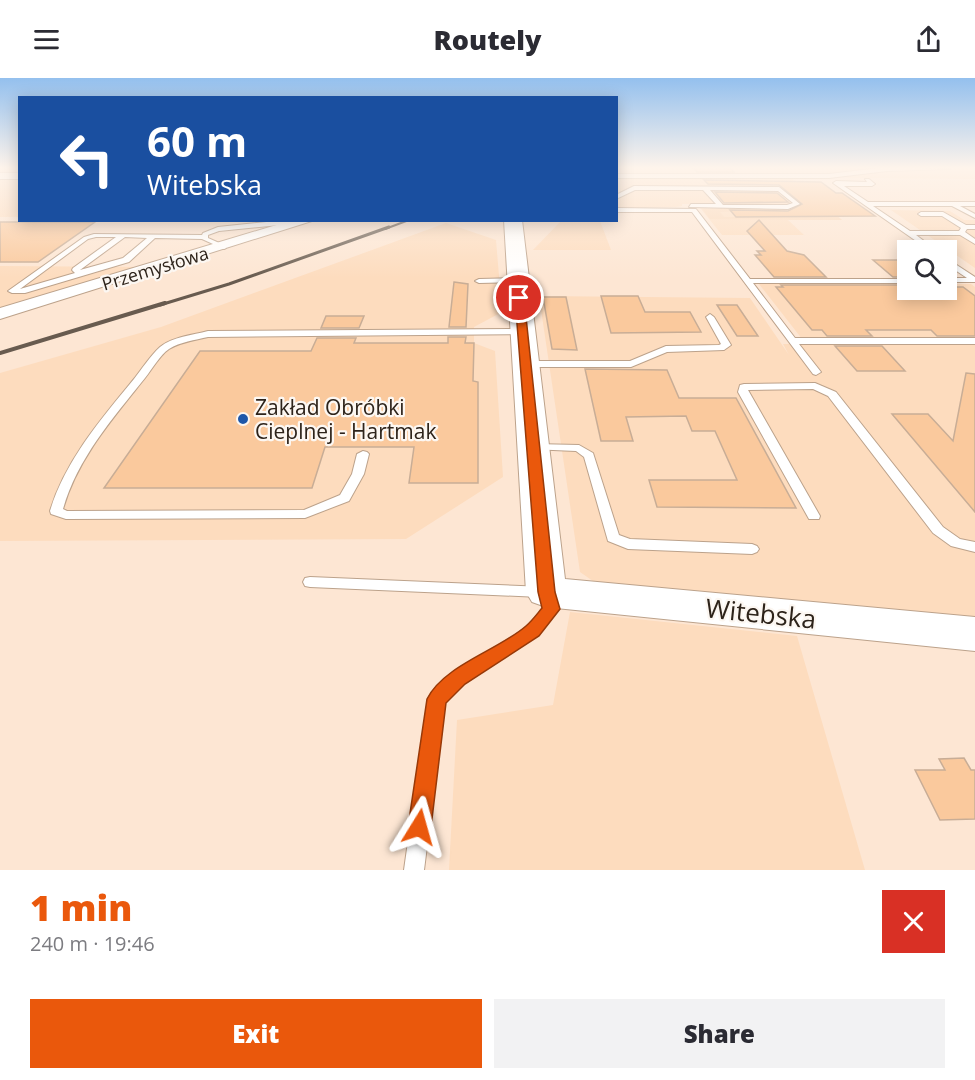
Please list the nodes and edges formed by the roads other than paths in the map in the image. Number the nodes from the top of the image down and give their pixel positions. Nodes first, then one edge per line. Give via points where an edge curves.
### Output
1 (690, 204) edge
2 (719, 204) edge
3 (796, 204) edge
4 (867, 204) joint
5 (894, 204) joint
6 (953, 204) junction
7 (975, 204) edge
8 (721, 207) junction
9 (693, 208) junction
10 (618, 210) edge
11 (921, 214) dead end
12 (975, 216) edge
13 (214, 222) edge
14 (289, 222) edge
15 (302, 222) edge
16 (513, 222) edge
17 (975, 227) edge
18 (212, 230) junction
19 (963, 230) junction
20 (908, 233) junction
21 (123, 235) junction
22 (153, 236) junction
23 (203, 237) junction
24 (918, 240) edge
25 (975, 242) edge
26 (224, 247) junction
27 (957, 268) edge
28 (80, 274) junction
29 (518, 280) junction
30 (957, 280) edge
31 (975, 280) edge
32 (479, 281) dead end
33 (747, 281) junction
34 (897, 281) edge
35 (0, 314) edge
36 (710, 317) dead end
37 (792, 341) junction
38 (975, 341) edge
39 (523, 348) junction
40 (816, 372) dead end
41 (532, 447) junction
42 (363, 454) dead end
43 (814, 516) dead end
44 (975, 547) edge
45 (752, 549) dead end
46 (310, 582) dead end
47 (546, 592) junction
48 (975, 634) edge
49 (414, 870) edge

1 - 9 lane
2 - 8 lane
3 - 8 lane
4 - 5 lane
4 - 20 lane
5 - 6 lane
6 - 7 lane
6 - 12 lane
8 - 9 lane
9 - 10 lane
9 - 33 lane
11 - 19 lane via 943,214
13 - 18 lane
14 - 18 lane
15 - 26 street, Przemysłowa
16 - 29 street
17 - 19 lane
18 - 23 lane
19 - 20 lane
19 - 25 lane
20 - 24 lane
21 - 22 lane
21 - 28 lane via 76,270
21 - 28 lane via 86,238 12,291 25,291
22 - 23 lane
22 - 28 lane via 126,260
23 - 26 lane
26 - 35 street, Przemysłowa
27 - 31 lane
29 - 32 lane
29 - 39 street
30 - 31 lane
33 - 34 lane
33 - 37 lane
36 - 39 lane via 726,345 666,349 632,364
37 - 38 lane
37 - 40 lane
39 - 41 street
39 - 42 lane via 208,334 180,341 164,348 83,453 56,511 66,516 305,514 345,498
41 - 45 lane via 579,448 589,455 613,538 628,544
41 - 47 street
43 - 44 lane via 743,392 744,387 815,386 832,394 938,530 956,543
46 - 47 lane, Witebska
47 - 48 street, Witebska
47 - 49 lane via 551,609 532,631 458,679 437,699

